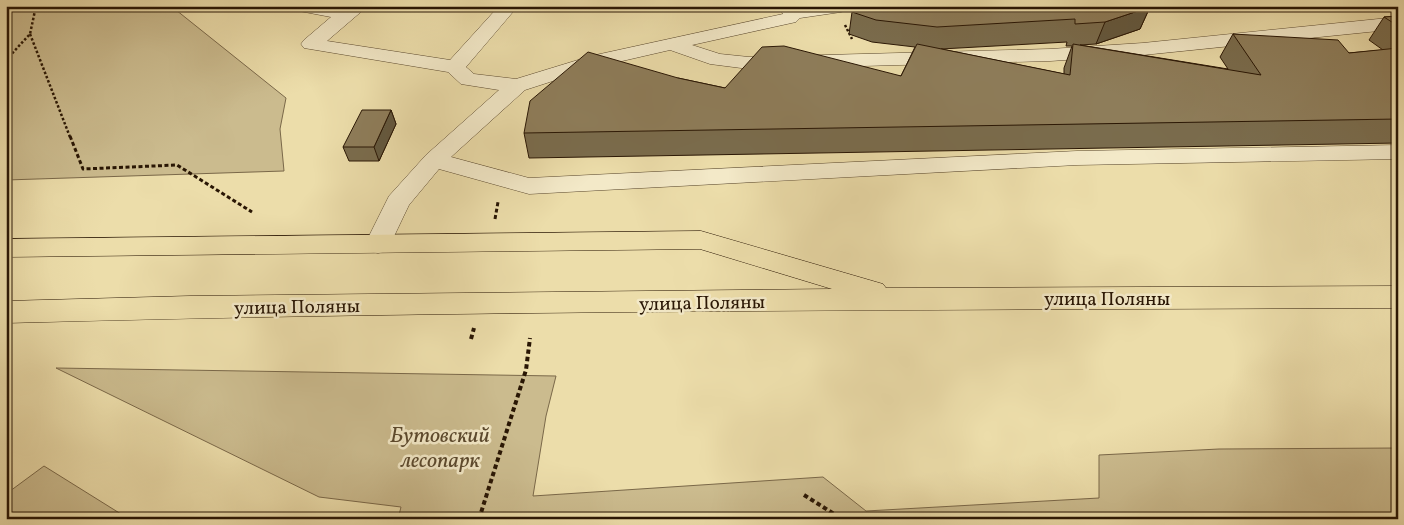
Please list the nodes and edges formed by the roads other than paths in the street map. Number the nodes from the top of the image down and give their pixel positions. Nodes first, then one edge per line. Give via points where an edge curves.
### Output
1 (300, 6) edge
2 (509, 6) edge
3 (838, 7) edge
4 (351, 10) edge
5 (791, 10) edge
6 (1398, 23) edge
7 (673, 44) junction
8 (455, 67) junction
9 (518, 85) junction
10 (1398, 152) edge
11 (434, 160) junction
12 (378, 244) junction
13 (6, 248) edge
14 (1398, 296) edge
15 (898, 299) junction
16 (6, 312) edge

1 - 4 street
2 - 8 street
3 - 5 street
4 - 8 street via 311,44
5 - 7 street via 789,18
6 - 7 street via 1143,49 1050,55 749,63 726,62
7 - 9 street via 590,62
8 - 9 street via 468,80
9 - 11 street
10 - 11 street via 1077,158 529,186
11 - 12 street via 398,202
12 - 13 main road
12 - 15 main road via 701,240
14 - 15 main road, улица Поляны
15 - 16 main road, улица Поляны

